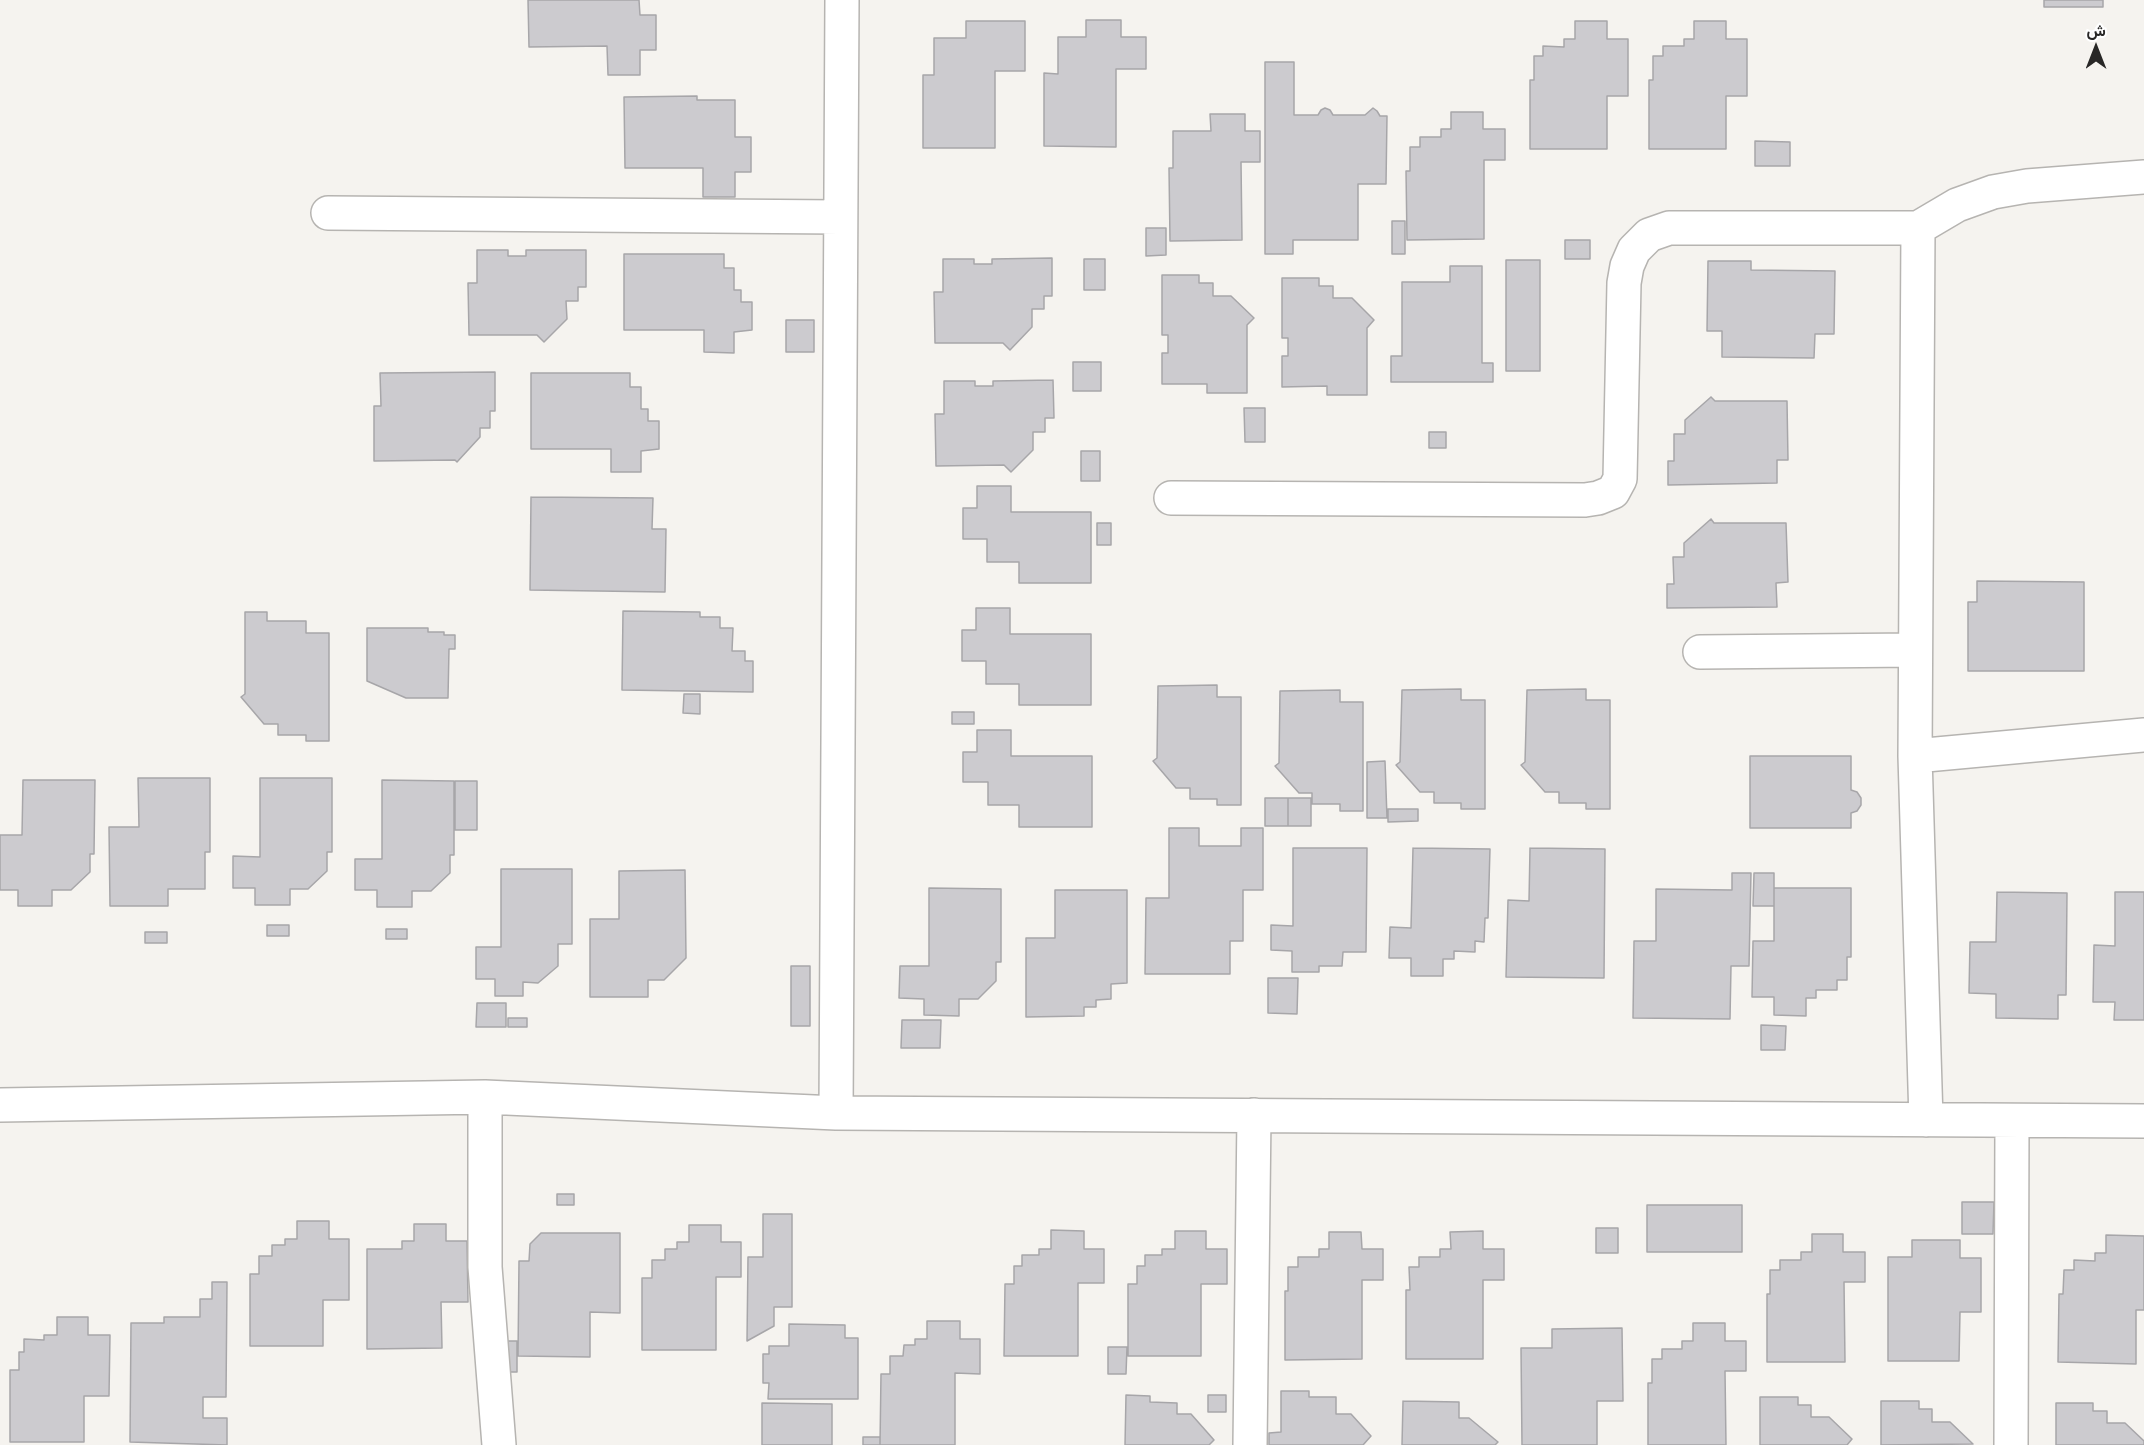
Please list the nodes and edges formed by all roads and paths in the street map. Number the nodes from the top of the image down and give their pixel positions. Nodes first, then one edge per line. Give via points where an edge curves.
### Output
1 (842, 0) edge
2 (2144, 177) edge
3 (328, 213) dead end
4 (840, 218) junction
5 (1918, 228) junction
6 (1171, 498) dead end
7 (1915, 651) junction
8 (1700, 652) dead end
9 (2144, 735) edge
10 (1915, 756) junction
11 (485, 1097) junction
12 (0, 1105) edge
13 (836, 1113) junction
14 (1254, 1115) junction
15 (1926, 1120) junction
16 (2012, 1120) junction
17 (2144, 1121) edge
18 (499, 1445) edge
19 (1250, 1445) edge
20 (2011, 1445) edge

1 - 4 street
2 - 5 street via 1993,192 1957,205
3 - 4 street
4 - 13 street
5 - 6 street via 1669,228 1649,235 1634,250 1624,284 1620,479 1614,492 1598,498
5 - 7 street
7 - 8 street
7 - 10 street
9 - 10 street
10 - 15 street
11 - 12 street
11 - 13 street
11 - 18 street via 485,1267
13 - 14 street
14 - 15 street
14 - 19 street
15 - 16 street
16 - 17 street
16 - 20 street

